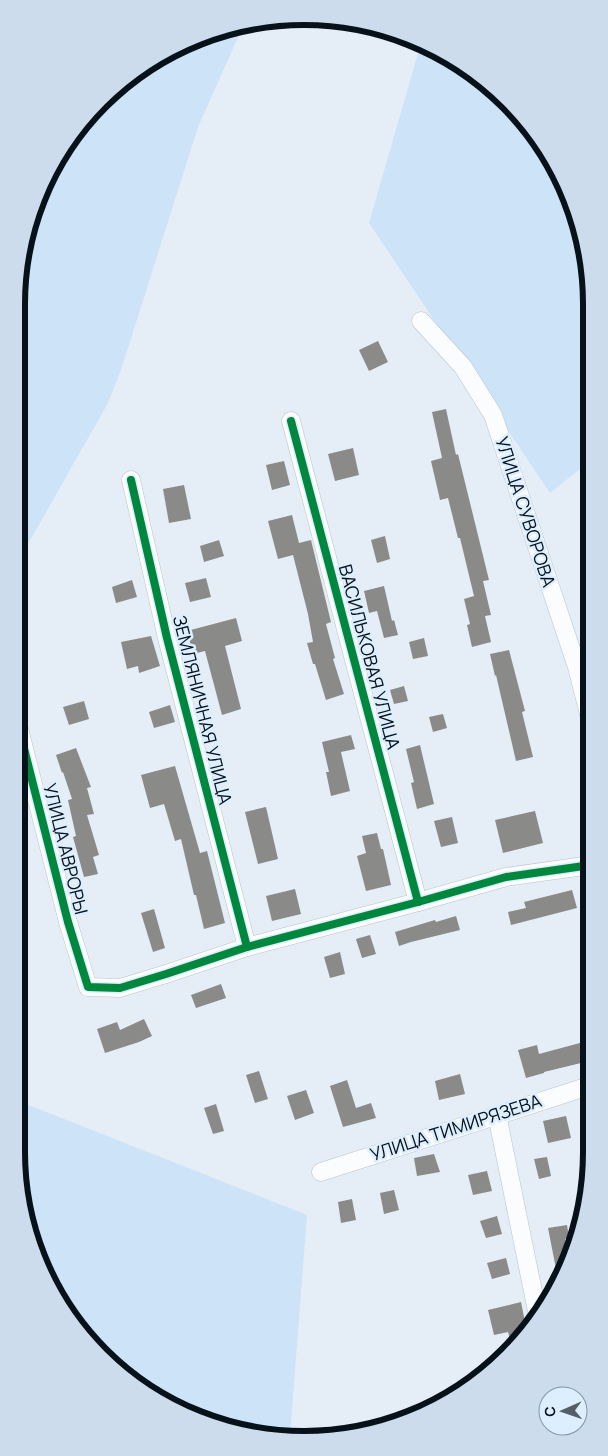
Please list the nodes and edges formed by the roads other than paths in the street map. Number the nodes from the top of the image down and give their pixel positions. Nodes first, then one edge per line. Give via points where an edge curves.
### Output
1 (421, 321) dead end
2 (290, 421) dead end
3 (132, 480) dead end
4 (583, 692) edge
5 (25, 752) edge
6 (583, 865) edge
7 (418, 902) junction
8 (247, 947) junction
9 (583, 1088) edge
10 (497, 1115) junction
11 (321, 1172) dead end
12 (536, 1307) edge

1 - 4 street, УЛИЦА СУВОРОВА via 463,367 494,415
2 - 7 street, ВАСИЛЬКОВАЯ УЛИЦА
3 - 8 street, ЗЕМЛЯНИЧНАЯ УЛИЦА via 168,638
5 - 8 street, УЛИЦА АВРОРЫ via 88,987 120,988
6 - 7 street via 506,877
7 - 8 street
9 - 10 street, УЛИЦА ТИМИРЯЗЕВА
10 - 11 street, УЛИЦА ТИМИРЯЗЕВА
10 - 12 street

